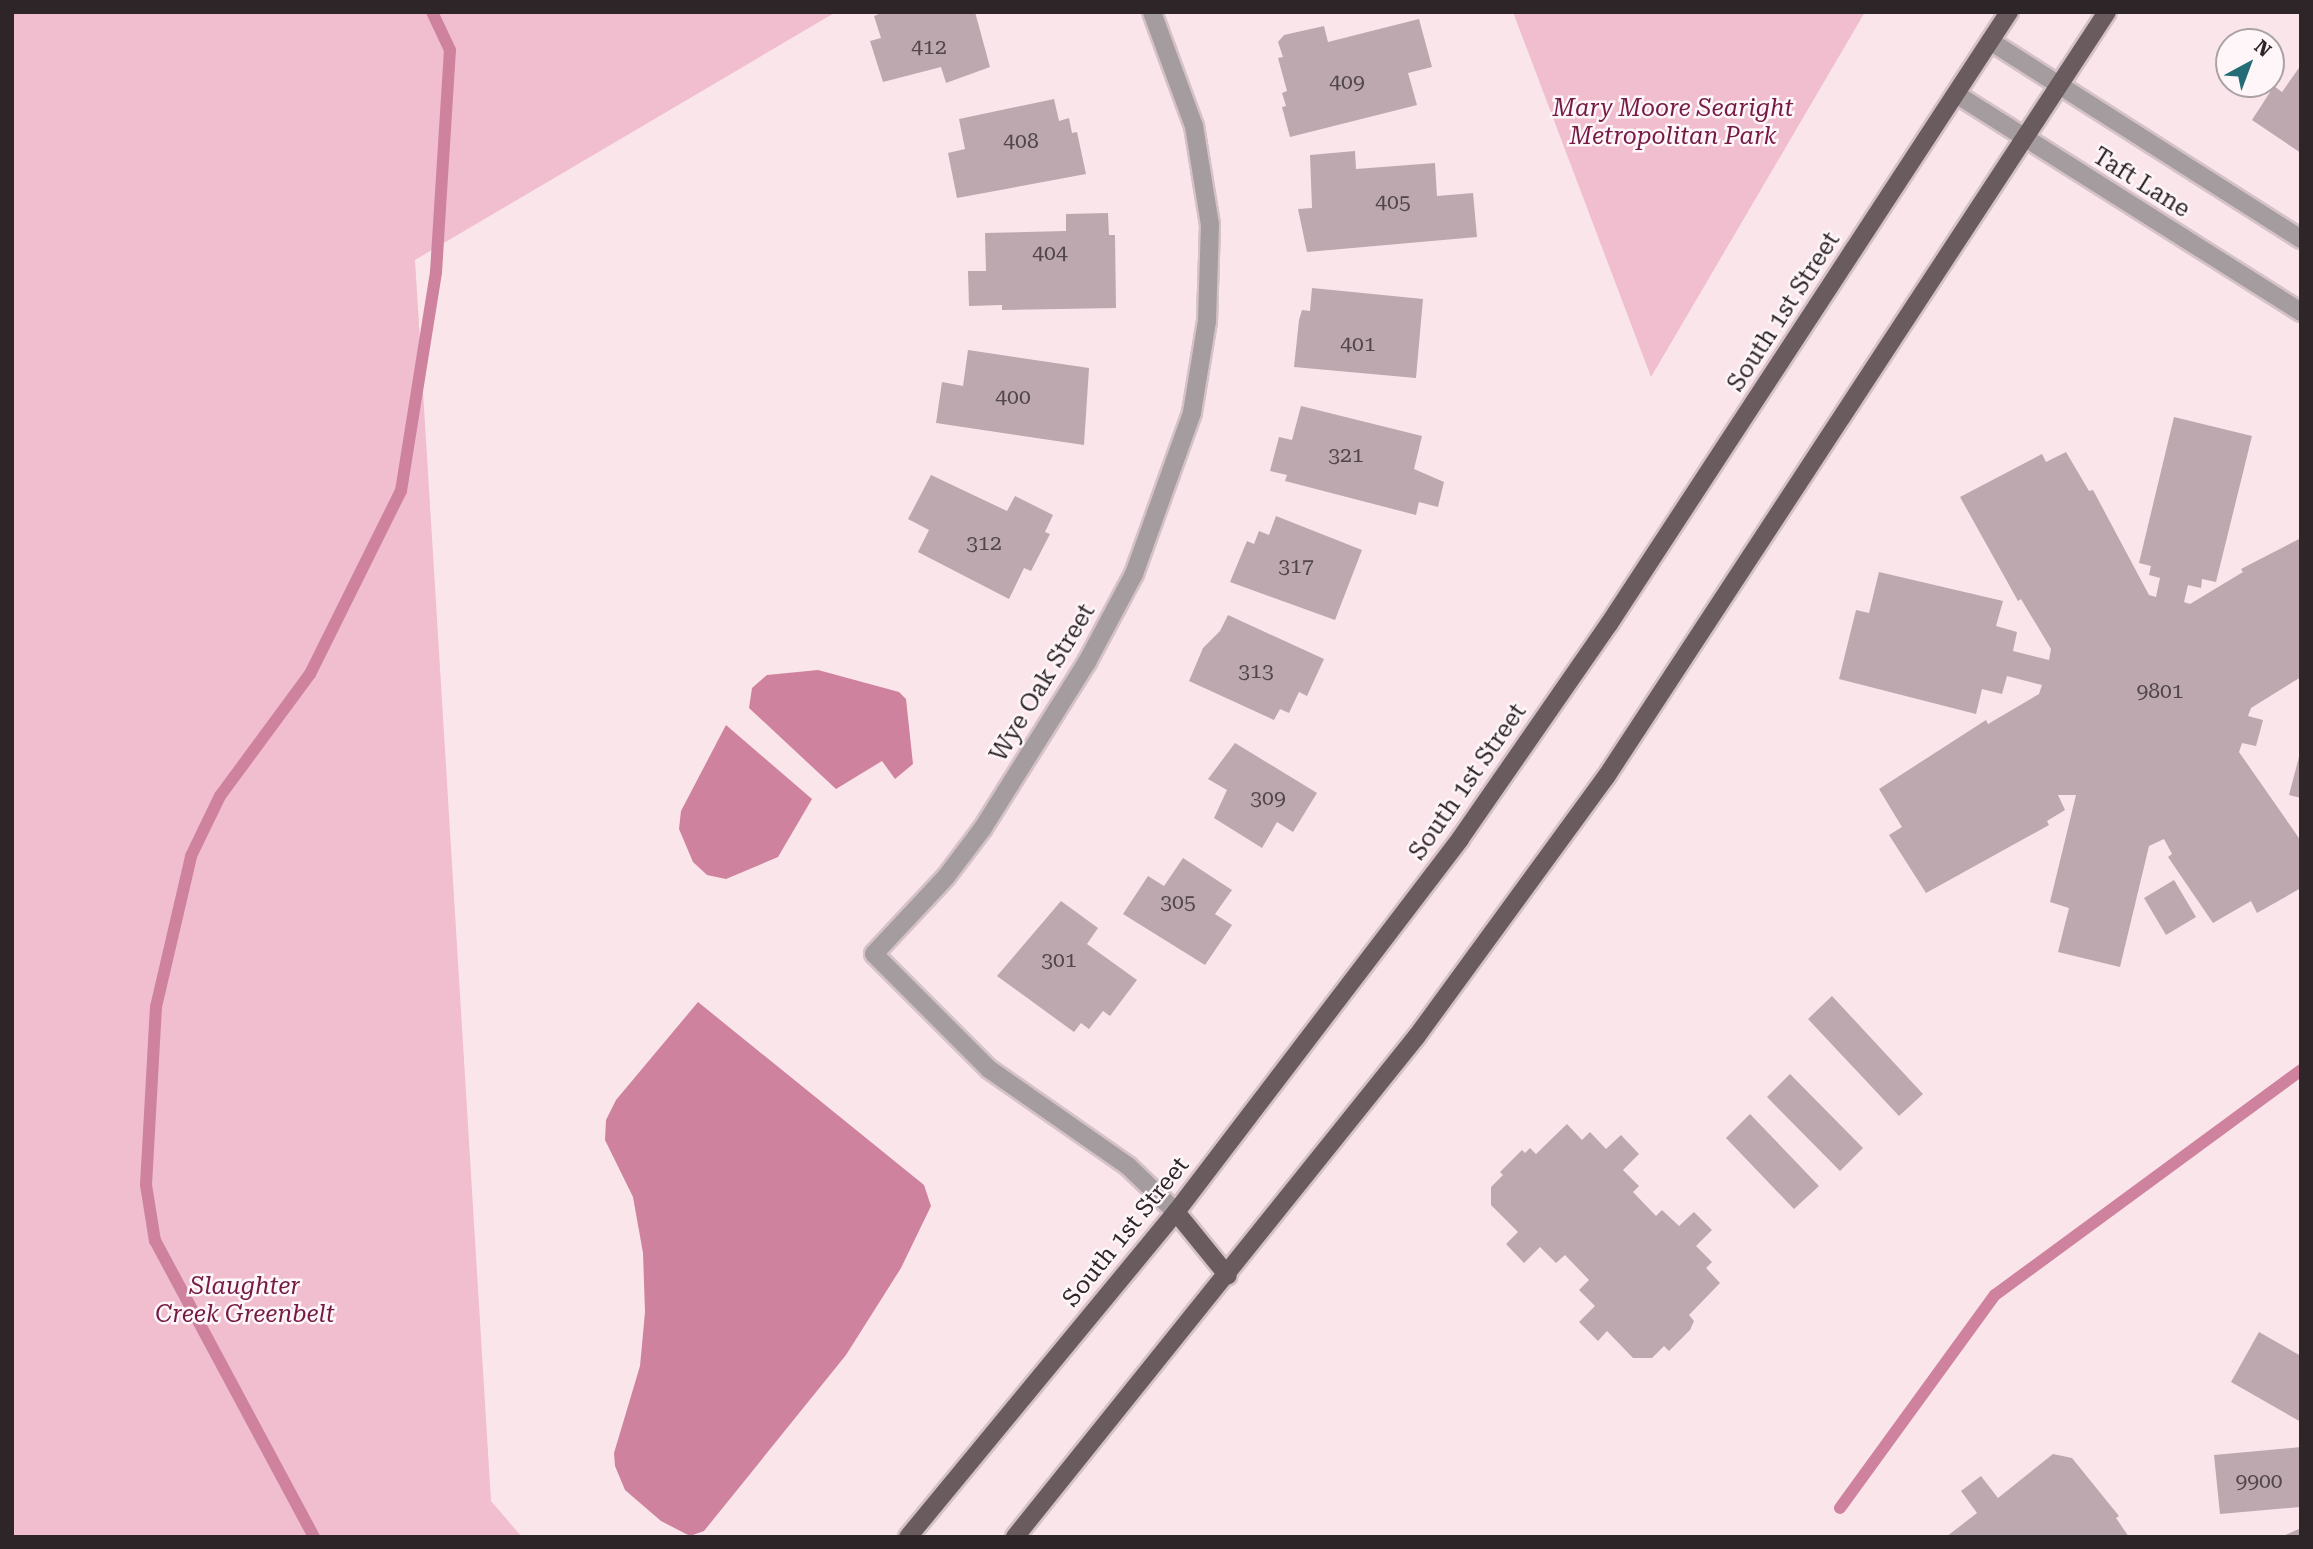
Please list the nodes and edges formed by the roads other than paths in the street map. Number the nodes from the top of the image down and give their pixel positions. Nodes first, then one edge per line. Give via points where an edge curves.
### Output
1 (1152, 12) edge
2 (2009, 12) edge
3 (2107, 12) edge
4 (1990, 41) junction
5 (2060, 85) junction
6 (1956, 94) junction
7 (2023, 139) junction
8 (2301, 239) edge
9 (2301, 312) edge
10 (1176, 1212) junction
11 (1228, 1276) junction
12 (908, 1537) edge
13 (1015, 1537) edge

1 - 10 street, Wye Oak Street via 1194,126 1210,225 1207,321 1192,413 1134,574 1087,662 983,828 947,877 874,954 989,1069 1128,1166
2 - 4 main road, South 1st Street
3 - 5 main road
4 - 5 street, Taft Lane
4 - 6 main road, South 1st Street
5 - 7 main road
5 - 8 street, Taft Lane
6 - 7 street, Taft Lane
6 - 10 main road, South 1st Street via 1609,624 1467,827
7 - 9 street, Taft Lane
7 - 11 main road via 1606,777 1417,1036
10 - 11 main road
10 - 12 main road, South 1st Street
11 - 13 main road

